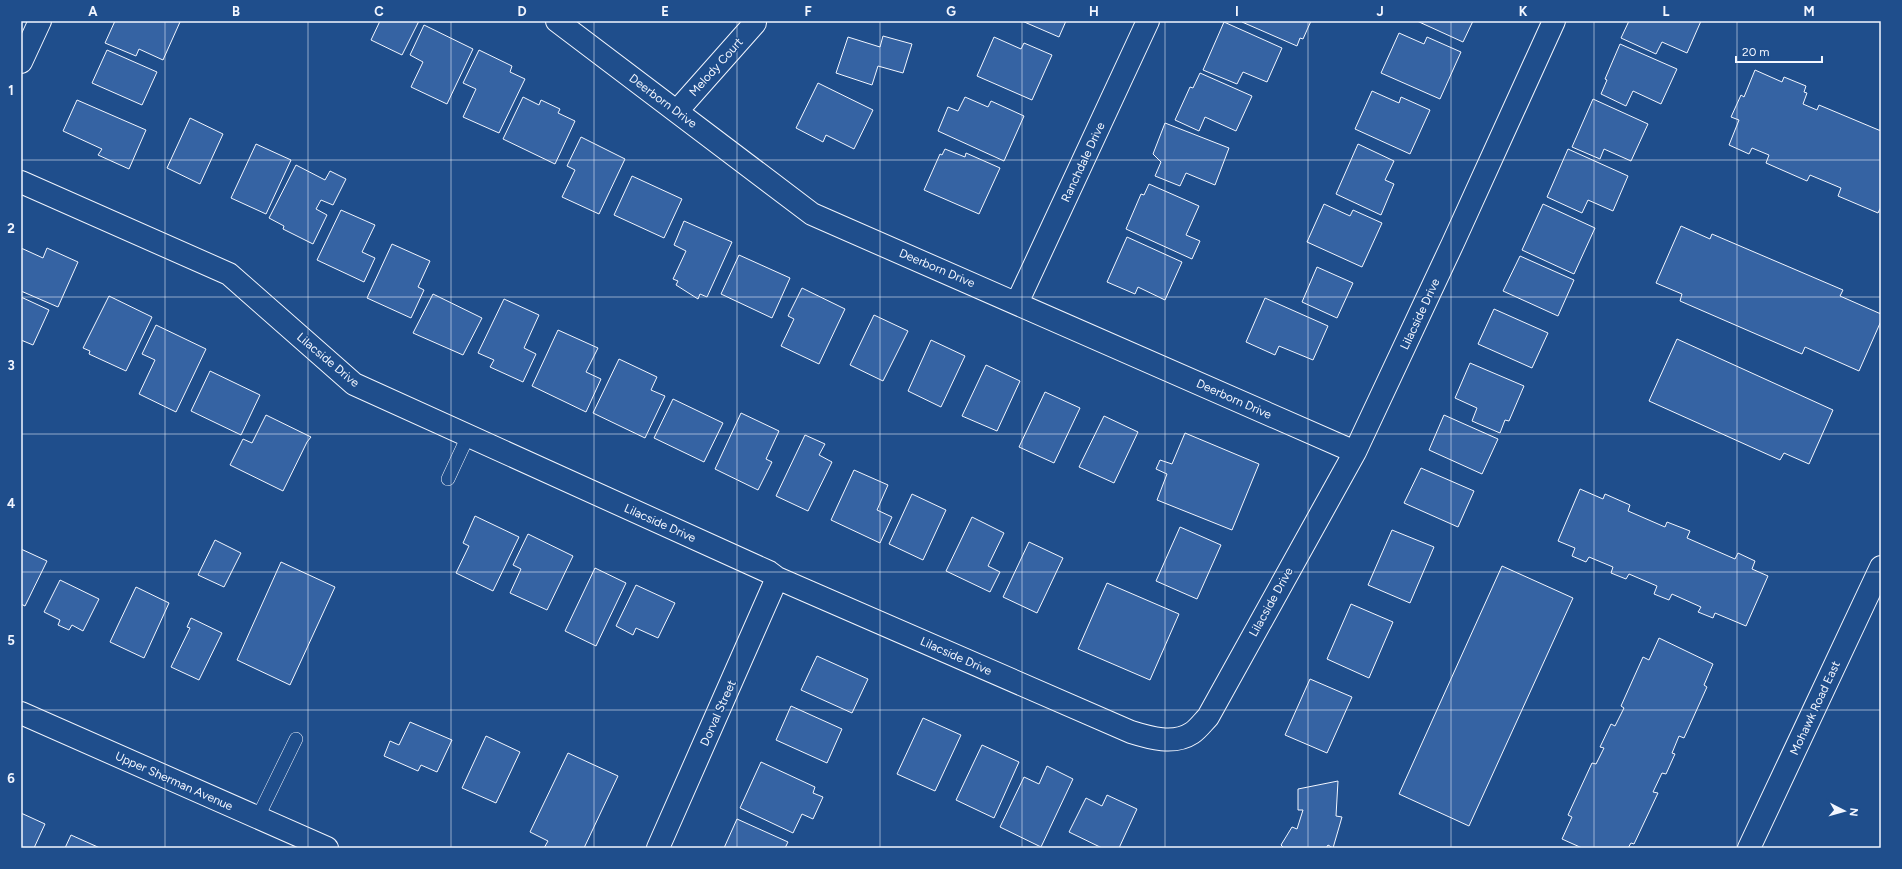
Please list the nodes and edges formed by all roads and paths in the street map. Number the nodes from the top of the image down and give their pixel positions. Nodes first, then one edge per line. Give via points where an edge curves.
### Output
1 (40, 21) edge
2 (557, 21) edge
3 (1148, 21) edge
4 (1554, 21) edge
5 (755, 23) dead end
6 (21, 62) edge
7 (677, 111) junction
8 (21, 182) edge
9 (1018, 303) junction
10 (468, 436) junction
11 (1355, 452) junction
12 (448, 479) dead end
13 (1881, 567) edge
14 (777, 578) junction
15 (21, 713) edge
16 (296, 739) dead end
17 (257, 818) junction
18 (323, 847) edge
19 (658, 848) edge
20 (1749, 848) edge

1 - 6 street
2 - 7 street, Deerborn Drive
3 - 9 street, Ranchdale Drive
4 - 11 street, Lilacside Drive
5 - 7 street, Melody Court
7 - 9 street, Deerborn Drive via 812,214
8 - 10 street, Lilacside Drive via 229,274 354,384
9 - 11 street, Deerborn Drive
10 - 12 lane
10 - 14 street, Lilacside Drive via 769,572
11 - 14 street, Lilacside Drive via 1208,717 1192,733 1172,740 1131,732
13 - 20 street, Mohawk Road East
14 - 19 street, Dorval Street
15 - 17 street, Upper Sherman Avenue
16 - 17 lane
17 - 18 street, Upper Sherman Avenue

